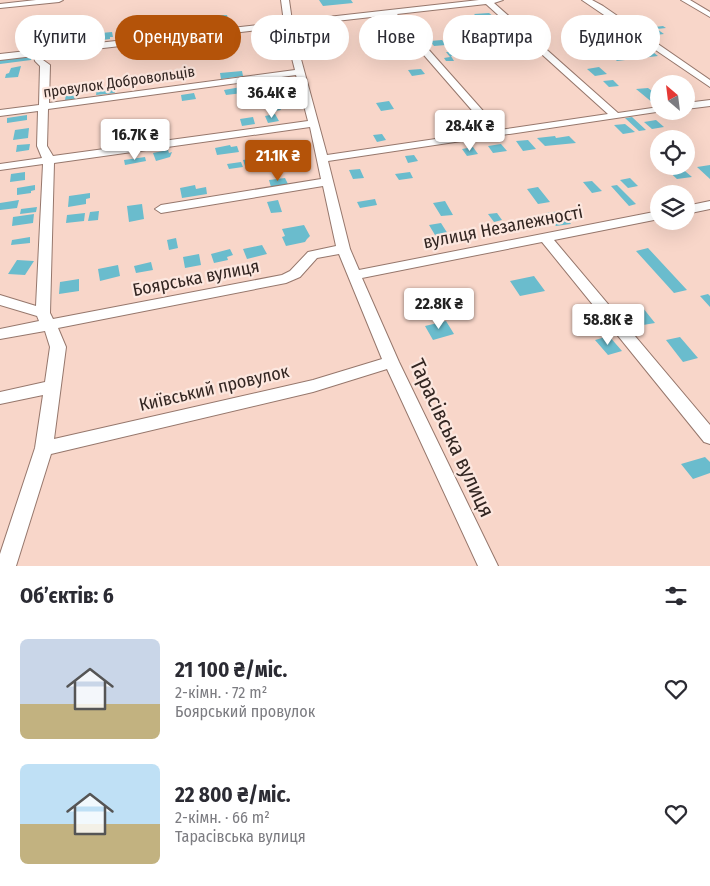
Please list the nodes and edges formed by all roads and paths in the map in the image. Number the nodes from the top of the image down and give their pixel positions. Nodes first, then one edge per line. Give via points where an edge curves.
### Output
1 (59, 0) edge
2 (285, 0) edge
3 (499, 0) edge
4 (586, 0) edge
5 (685, 0) edge
6 (487, 1) junction
7 (22, 2) edge
8 (0, 6) edge
9 (391, 12) junction
10 (287, 15) edge
11 (710, 15) edge
12 (349, 17) edge
13 (251, 28) edge
14 (105, 44) edge
15 (15, 55) edge
16 (0, 57) edge
17 (39, 60) edge
18 (298, 60) edge
19 (301, 72) junction
20 (710, 84) edge
21 (710, 102) edge
22 (695, 104) edge
23 (44, 108) junction
24 (650, 111) edge
25 (0, 113) edge
26 (616, 116) junction
27 (314, 123) junction
28 (497, 133) junction
29 (322, 159) junction
30 (49, 160) junction
31 (0, 167) edge
32 (327, 182) junction
33 (705, 206) edge
34 (161, 209) dead end
35 (710, 216) edge
36 (650, 217) edge
37 (546, 238) junction
38 (343, 249) junction
39 (354, 275) junction
40 (0, 300) edge
41 (45, 320) junction
42 (0, 334) edge
43 (391, 362) junction
44 (53, 387) junction
45 (0, 398) edge
46 (710, 437) edge
47 (44, 448) junction
48 (6, 566) edge
49 (488, 566) edge

1 - 7 street
2 - 10 street, Тарасівська вулиця
3 - 6 street
4 - 20 street
5 - 11 street
6 - 9 street
6 - 26 street
7 - 8 street
9 - 12 street
9 - 28 street
13 - 14 street
15 - 16 street
17 - 23 street via 45,64
18 - 19 street, Тарасівська вулиця
19 - 23 street, провулок Добровольців
19 - 27 street, Тарасівська вулиця
21 - 22 street
23 - 25 street, провулок Добровольців
23 - 30 street via 42,146
24 - 26 street
26 - 28 street
27 - 29 street, Тарасівська вулиця
27 - 30 street
28 - 29 street
29 - 32 street, Тарасівська вулиця
30 - 31 street
30 - 41 street
32 - 34 street
32 - 38 street, Тарасівська вулиця
33 - 35 street
36 - 37 street, вулиця Незалежності
37 - 39 street, вулиця Незалежності
37 - 46 street
38 - 39 street, Тарасівська вулиця
38 - 41 street, Боярська вулиця via 312,255 286,279
39 - 43 street, Тарасівська вулиця
40 - 41 street, Боярська вулиця
41 - 42 street
41 - 44 street via 57,338
43 - 47 street, Київський провулок via 313,386
43 - 49 street, Тарасівська вулиця
44 - 45 street
44 - 47 street
47 - 48 street

